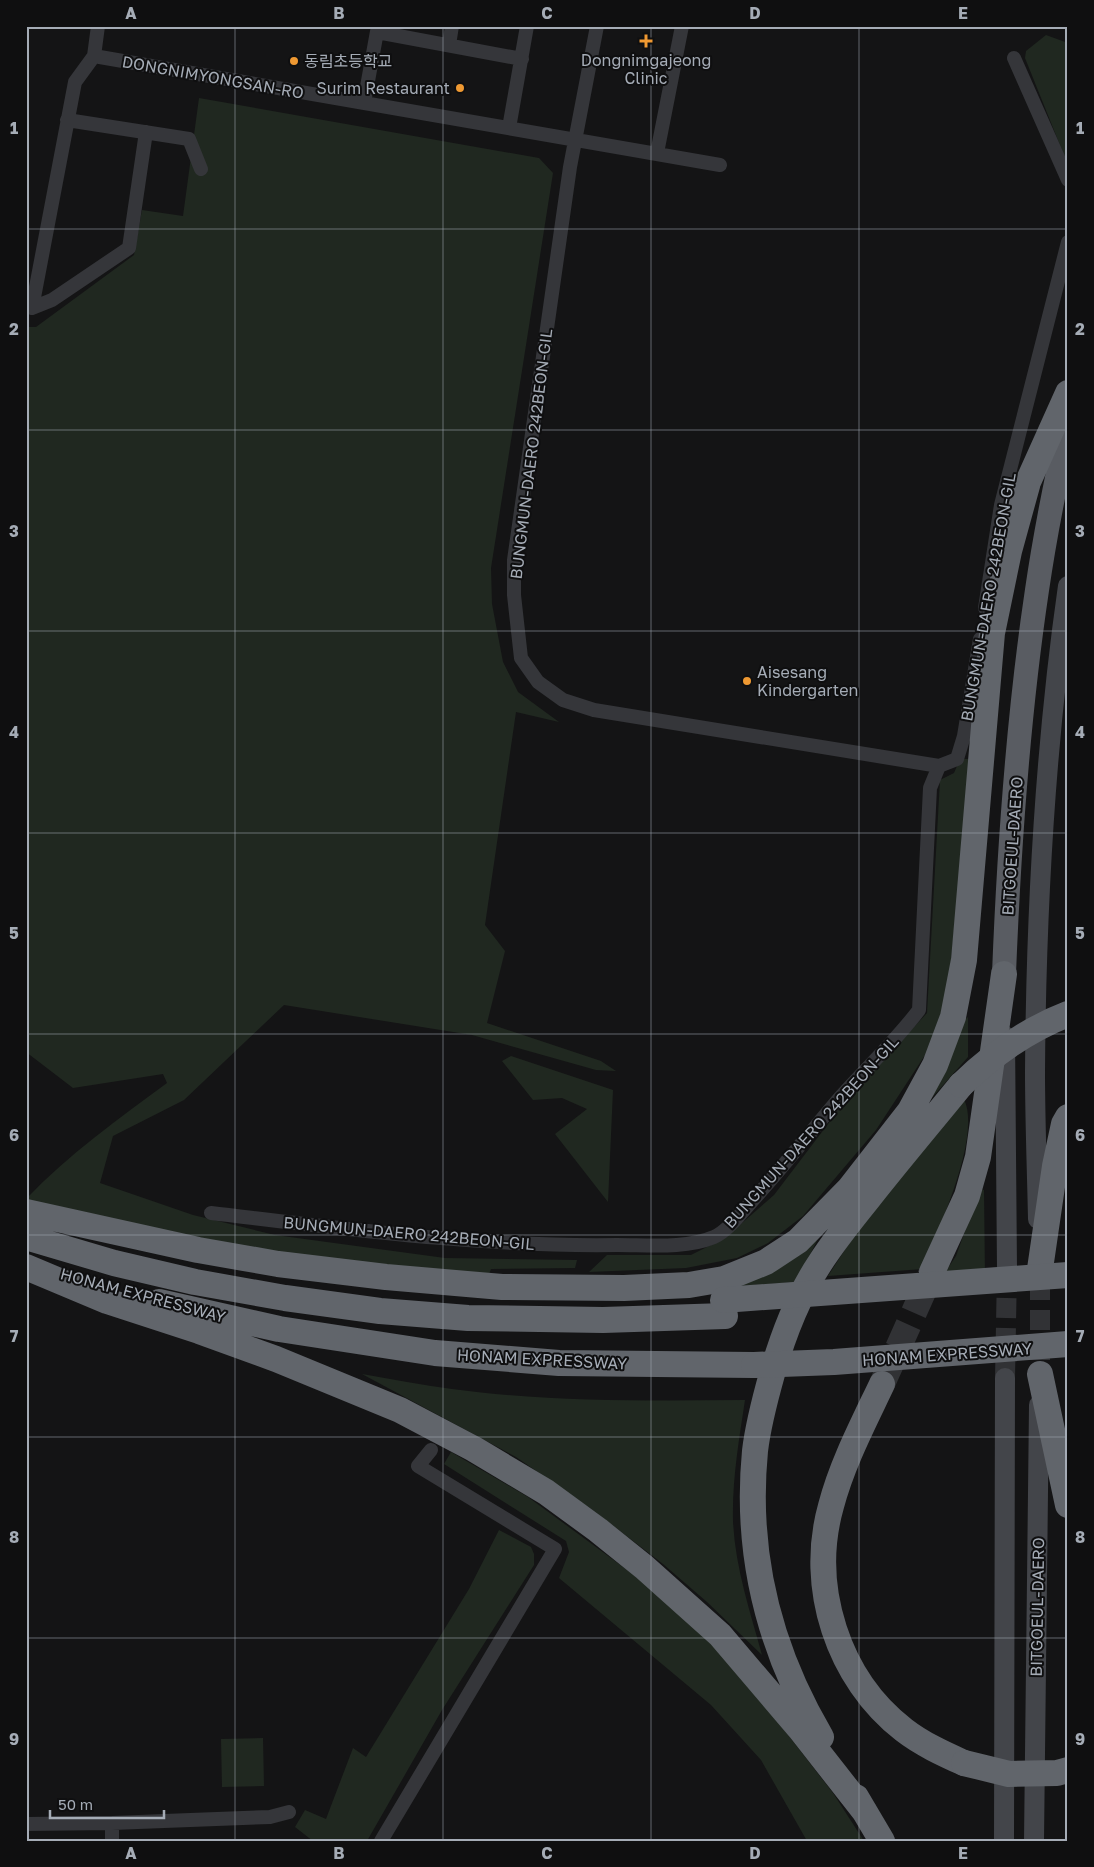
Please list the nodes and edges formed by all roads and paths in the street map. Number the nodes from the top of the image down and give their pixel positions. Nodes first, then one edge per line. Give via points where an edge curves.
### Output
1 (98, 26) edge
2 (452, 26) edge
3 (527, 26) edge
4 (597, 26) edge
5 (682, 26) edge
6 (377, 29) edge
7 (449, 45) junction
8 (94, 56) junction
9 (1014, 58) dead end
10 (522, 59) junction
11 (364, 103) junction
12 (67, 120) junction
13 (509, 128) junction
14 (146, 132) junction
15 (576, 140) junction
16 (657, 154) junction
17 (720, 165) dead end
18 (200, 169) dead end
19 (1068, 180) edge
20 (1068, 242) edge
21 (1068, 393) edge
22 (1068, 426) edge
23 (1068, 586) edge
24 (939, 766) junction
25 (1004, 974) junction
26 (1068, 1014) edge
27 (1068, 1117) edge
28 (26, 1212) edge
29 (211, 1213) dead end
30 (26, 1224) edge
31 (26, 1237) edge
32 (26, 1265) edge
33 (1040, 1269) joint
34 (1007, 1270) tunnel mouth
35 (932, 1272) tunnel mouth
36 (1068, 1275) edge
37 (1068, 1287) edge
38 (724, 1308) junction
39 (1068, 1344) edge
40 (1040, 1374) joint
41 (1005, 1378) tunnel mouth
42 (882, 1384) tunnel mouth
43 (431, 1450) dead end
44 (1068, 1505) edge
45 (1068, 1770) edge
46 (289, 1812) dead end
47 (865, 1812) junction
48 (112, 1823) junction
49 (26, 1824) edge
50 (112, 1841) edge
51 (381, 1841) edge
52 (882, 1841) edge
53 (1004, 1841) edge
54 (1034, 1841) edge

1 - 8 street
2 - 7 street
3 - 10 street
4 - 15 street, BUNGMUN-DAERO 242BEON-GIL
5 - 16 street
6 - 7 street
6 - 11 street
7 - 10 street
8 - 11 street, DONGNIMYONGSAN-RO
8 - 12 street via 75,82
9 - 19 street
10 - 13 street
11 - 13 street, DONGNIMYONGSAN-RO
12 - 14 street
12 - 14 street via 32,308 52,300 129,248
13 - 15 street, DONGNIMYONGSAN-RO
14 - 18 street via 189,139
15 - 16 street
15 - 24 street, BUNGMUN-DAERO 242BEON-GIL via 514,560 521,658 538,682 563,700 594,710
16 - 17 street
20 - 24 street, BUNGMUN-DAERO 242BEON-GIL via 1001,504 964,736 957,758
21 - 28 highway via 1028,482 1008,551 992,633 964,960 954,1017 935,1065 910,1111 850,1188 798,1241 766,1262 724,1280 624,1288 502,1287 278,1264
22 - 25 highway, BITGOEUL-DAERO via 1054,488 1026,669
23 - 33 main road, BITGOEUL-DAERO via 1048,747 1039,910 1035,1072
24 - 29 street, BUNGMUN-DAERO 242BEON-GIL via 930,788 919,1010 780,1170 716,1236 690,1244 498,1244 382,1234
25 - 34 main road, BITGOEUL-DAERO
25 - 35 highway via 978,1157 967,1196
26 - 47 highway, bridge via 1015,1039 961,1085 839,1236 805,1289 780,1345 762,1408 755,1450 753,1526 770,1625 810,1718
27 - 33 highway via 1055,1166
30 - 38 highway via 106,1247 250,1279 329,1292 500,1306
31 - 38 highway, HONAM EXPRESSWAY via 195,1282 380,1311 468,1318 603,1320
32 - 39 highway, HONAM EXPRESSWAY, bridge via 161,1303 279,1329 435,1353 559,1363 754,1365
32 - 47 highway via 107,1301 276,1359 400,1410 474,1448 546,1492 644,1567 720,1635
36 - 38 highway, bridge
37 - 38 highway, HONAM EXPRESSWAY
40 - 44 highway
40 - 54 main road, BITGOEUL-DAERO
41 - 53 main road, BITGOEUL-DAERO
42 - 45 highway, bridge via 850,1453 830,1507 823,1555 827,1609 844,1656 869,1697 904,1731 936,1750 964,1763 1009,1774
43 - 51 street via 418,1466 555,1549
46 - 48 street via 270,1817
47 - 52 highway
48 - 49 street
48 - 50 street

